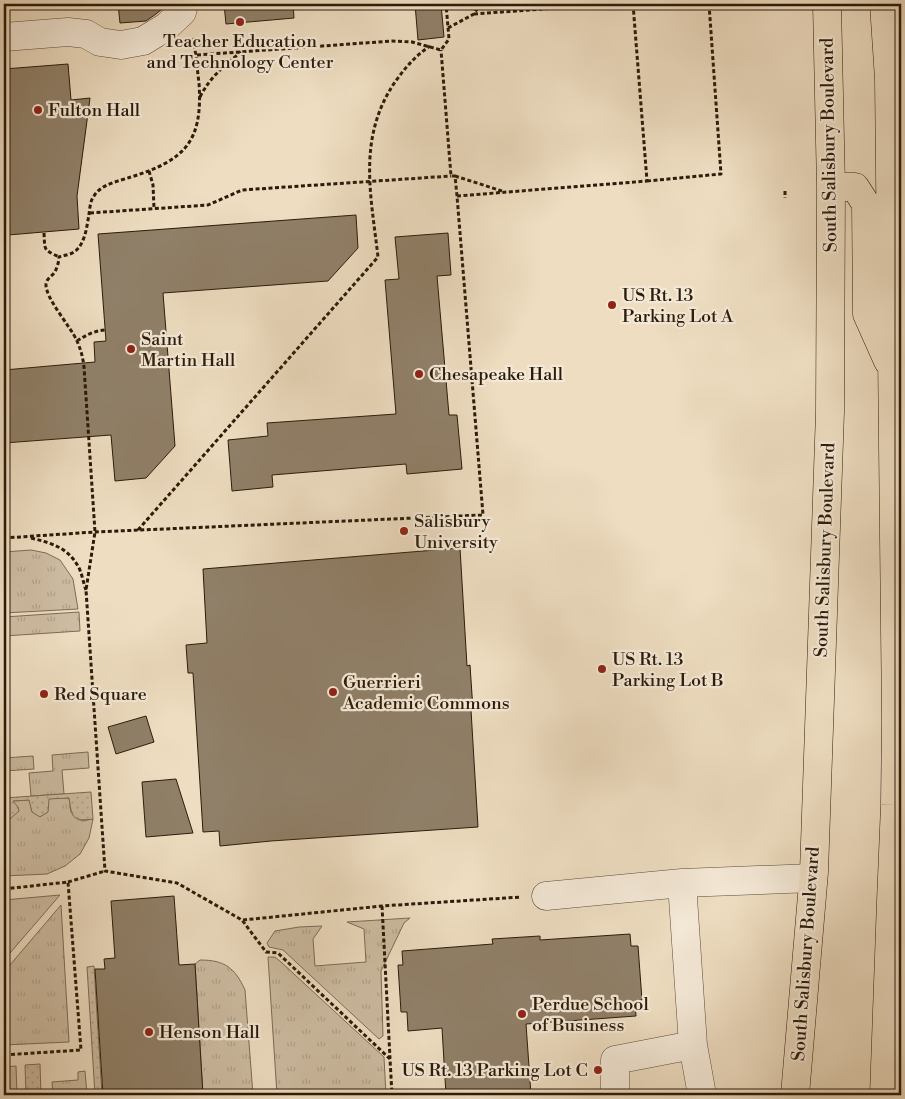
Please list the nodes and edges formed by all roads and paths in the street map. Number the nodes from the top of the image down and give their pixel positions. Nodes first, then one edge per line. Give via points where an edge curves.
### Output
1 (446, 4) edge
2 (480, 4) edge
3 (614, 4) edge
4 (696, 4) edge
5 (709, 4) edge
6 (827, 4) edge
7 (884, 4) edge
8 (633, 5) edge
9 (183, 8) edge
10 (474, 14) junction
11 (448, 28) junction
12 (4, 36) edge
13 (430, 46) junction
14 (442, 50) junction
15 (241, 52) junction
16 (197, 55) junction
17 (200, 97) junction
18 (150, 172) junction
19 (450, 176) junction
20 (455, 176) junction
21 (647, 181) junction
22 (370, 182) junction
23 (831, 187) junction
24 (785, 191) dead end
25 (505, 192) junction
26 (457, 196) junction
27 (785, 198) dead end
28 (154, 208) junction
29 (90, 213) junction
30 (44, 232) dead end
31 (59, 257) junction
32 (896, 280) edge
33 (104, 330) dead end
34 (77, 341) junction
35 (892, 369) junction
36 (137, 530) junction
37 (95, 532) junction
38 (28, 537) junction
39 (4, 538) edge
40 (898, 556) edge
41 (86, 590) junction
42 (898, 662) edge
43 (105, 871) junction
44 (813, 878) junction
45 (68, 882) junction
46 (682, 883) junction
47 (4, 889) edge
48 (546, 896) joint
49 (382, 906) junction
50 (242, 920) junction
51 (895, 970) edge
52 (693, 1045) junction
53 (4, 1054) edge
54 (390, 1059) junction
55 (392, 1095) edge
56 (615, 1095) edge
57 (702, 1095) edge
58 (795, 1095) edge
59 (884, 1095) edge

1 - 11 path
2 - 10 path
3 - 10 path
4 - 8 path
5 - 21 path via 721,174
6 - 23 main road, South Salisbury Boulevard
7 - 32 main road
8 - 21 path
9 - 12 lane via 166,27 144,41 121,45 68,32
9 - 16 path
10 - 11 path
11 - 14 path via 449,39
13 - 14 path
13 - 15 path via 392,41
13 - 22 path via 406,67 380,109 372,134
14 - 19 path
15 - 16 path
15 - 17 path via 217,72
16 - 17 path
17 - 18 path via 194,135 174,158
18 - 28 path
18 - 29 path via 100,189 93,196
19 - 20 path
19 - 22 path
20 - 25 path
20 - 26 path
21 - 25 path
22 - 28 path via 242,190 208,204
22 - 36 path via 378,257
23 - 35 main road via 855,187 866,204 867,314
23 - 44 main road, South Salisbury Boulevard via 829,422
24 - 27 path
25 - 26 path
26 - 36 path via 483,515
28 - 29 path
29 - 31 path via 80,246 74,252
30 - 31 path via 45,248
31 - 34 path via 46,288
32 - 35 main road
33 - 34 path via 90,333
34 - 37 path via 84,368
35 - 40 main road
36 - 37 path
37 - 38 path
37 - 41 path
38 - 39 path
38 - 41 path via 55,544 69,554 78,567
40 - 42 main road
41 - 43 path
42 - 51 main road via 891,901
43 - 45 path
43 - 50 path via 177,883
44 - 46 lane
44 - 58 main road, South Salisbury Boulevard
45 - 47 path
45 - 53 path via 81,1050
46 - 48 lane
46 - 52 lane
48 - 49 path
49 - 50 path
49 - 54 path
50 - 54 path via 266,952 278,953
51 - 59 main road
52 - 56 lane via 615,1060
52 - 57 lane
54 - 55 path

